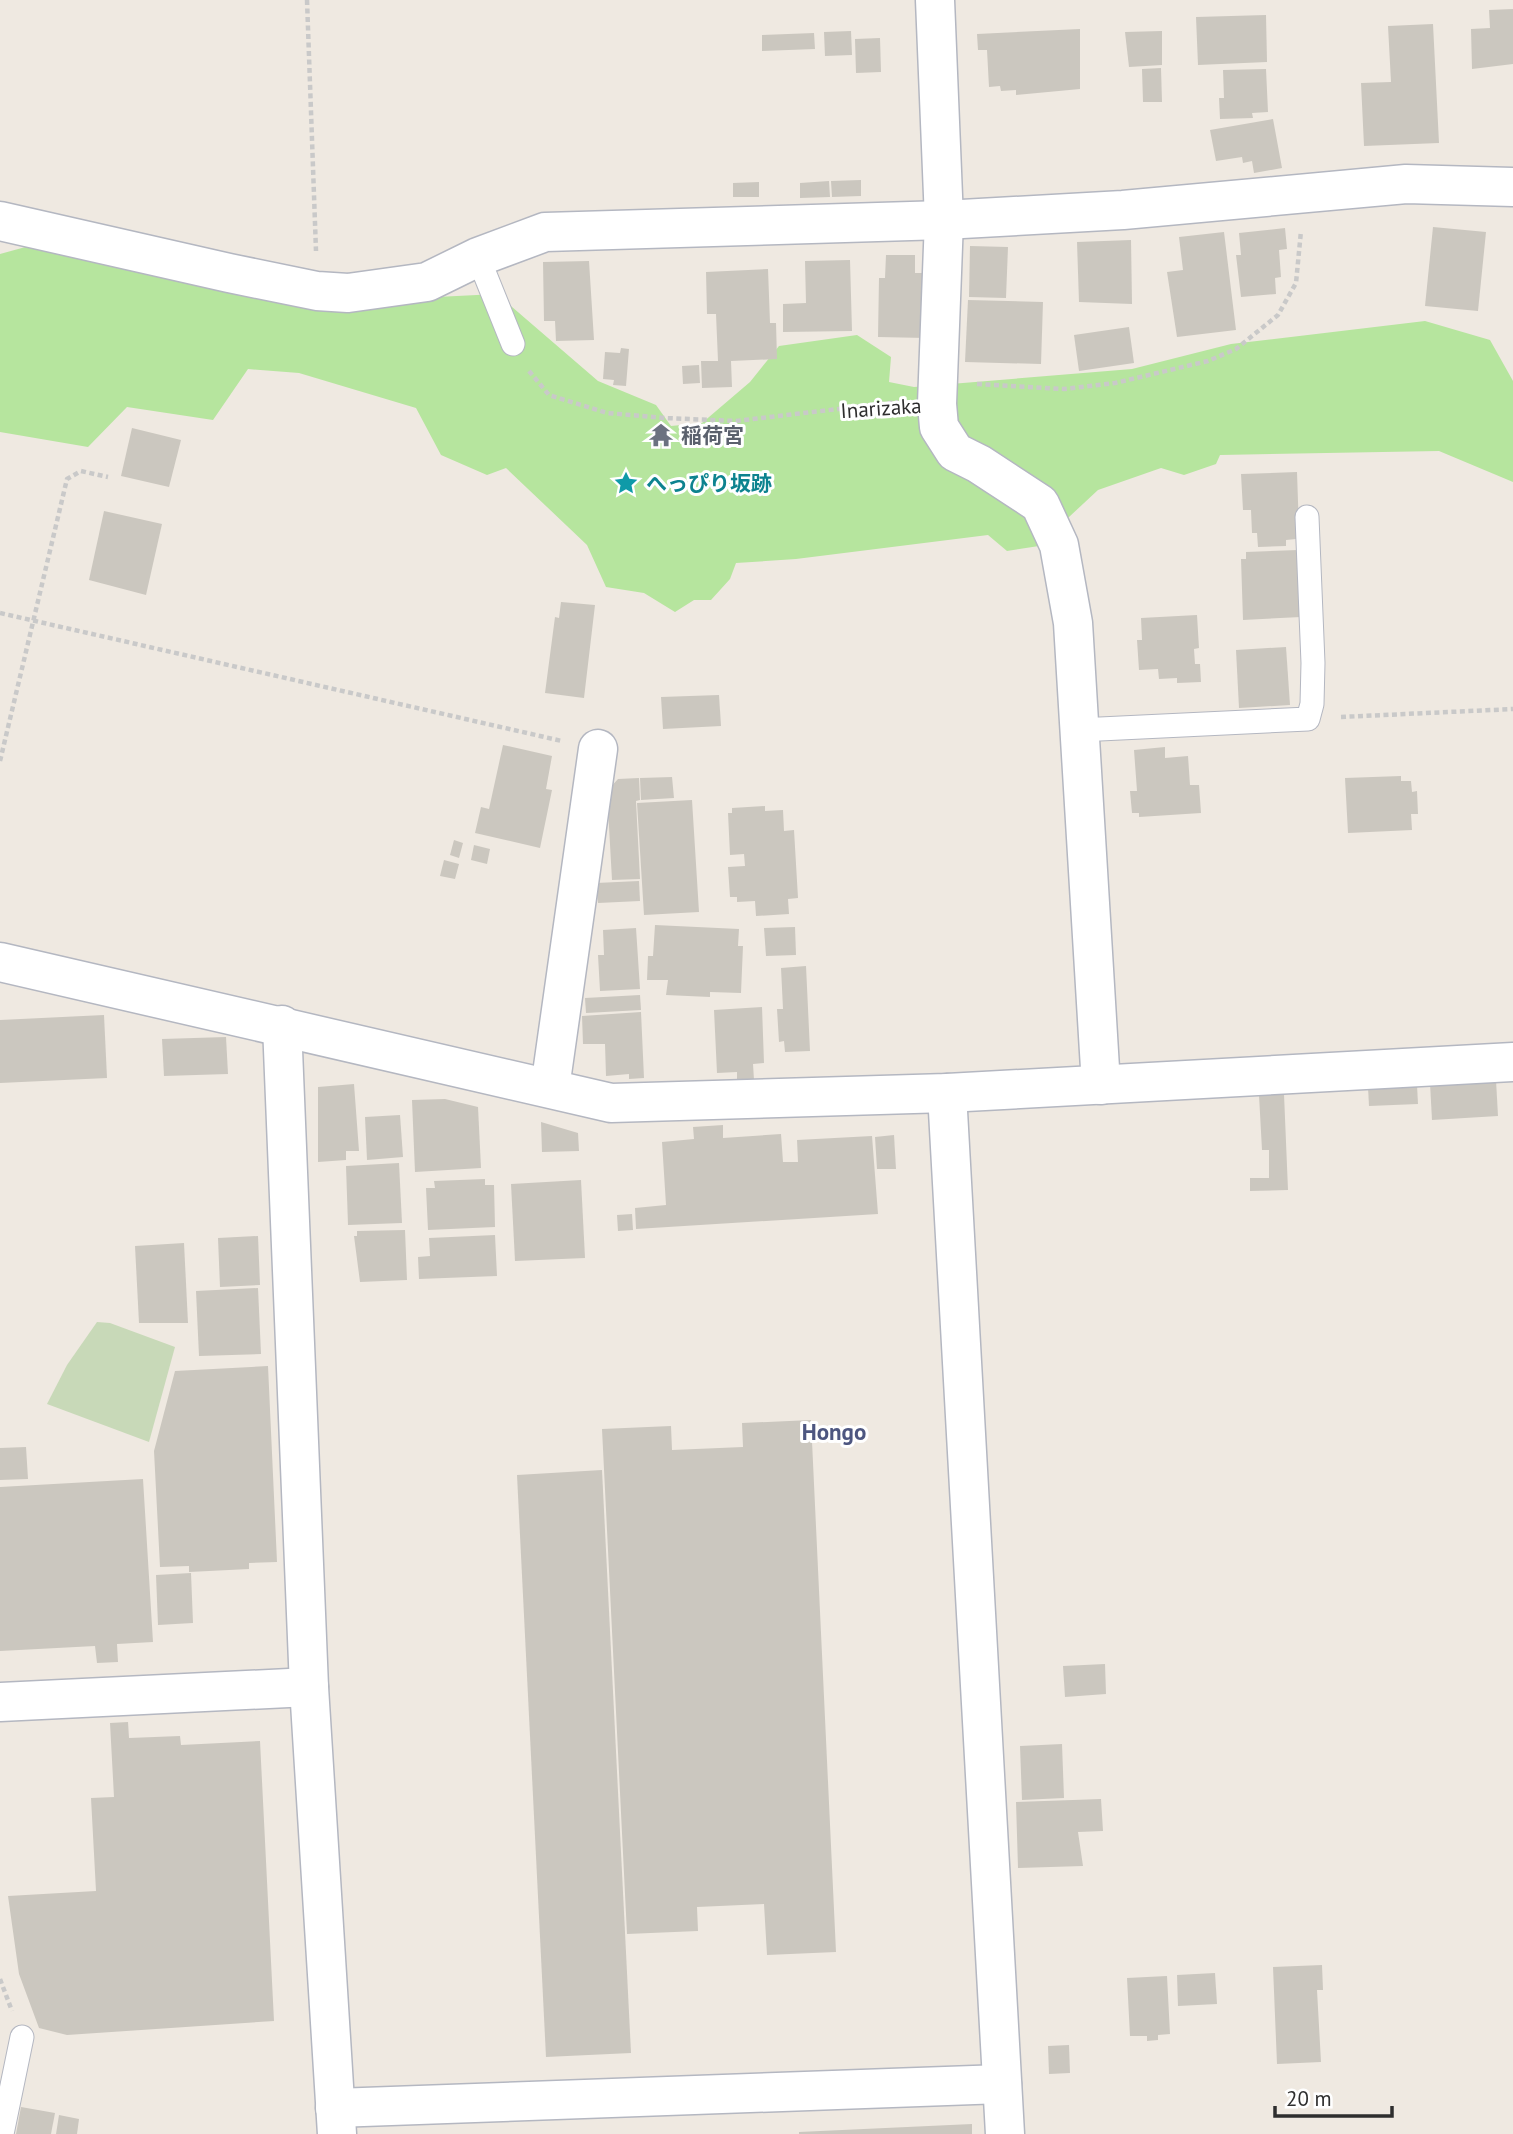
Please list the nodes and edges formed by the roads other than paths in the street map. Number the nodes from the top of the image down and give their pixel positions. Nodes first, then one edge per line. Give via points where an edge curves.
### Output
1 (935, 0) edge
2 (1513, 187) edge
3 (944, 220) junction
4 (0, 221) edge
5 (478, 257) junction
6 (513, 344) road end
7 (1307, 517) dead end
8 (1079, 730) junction
9 (598, 749) road end
10 (0, 962) edge
11 (282, 1025) junction
12 (1513, 1062) edge
13 (1101, 1085) junction
14 (550, 1088) junction
15 (947, 1093) junction
16 (309, 1687) junction
17 (0, 1702) edge
18 (22, 2037) dead end
19 (1002, 2084) junction
20 (336, 2121) edge
21 (2, 2134) edge
22 (1004, 2134) edge

1 - 3 street
2 - 3 street via 1406,184
3 - 5 street via 545,233
3 - 8 street, Inarizaka via 939,427 954,452 1040,504 1059,545 1073,623
4 - 5 street via 317,291 348,293 427,282
5 - 6 lane
7 - 8 lane via 1313,663 1308,719
8 - 13 street, Inarizaka
9 - 14 street
10 - 11 street
11 - 14 street
11 - 16 street
12 - 13 street
13 - 15 street
14 - 15 street via 611,1103
15 - 19 street
16 - 17 street
16 - 20 street
18 - 21 lane
19 - 20 street
19 - 22 street

